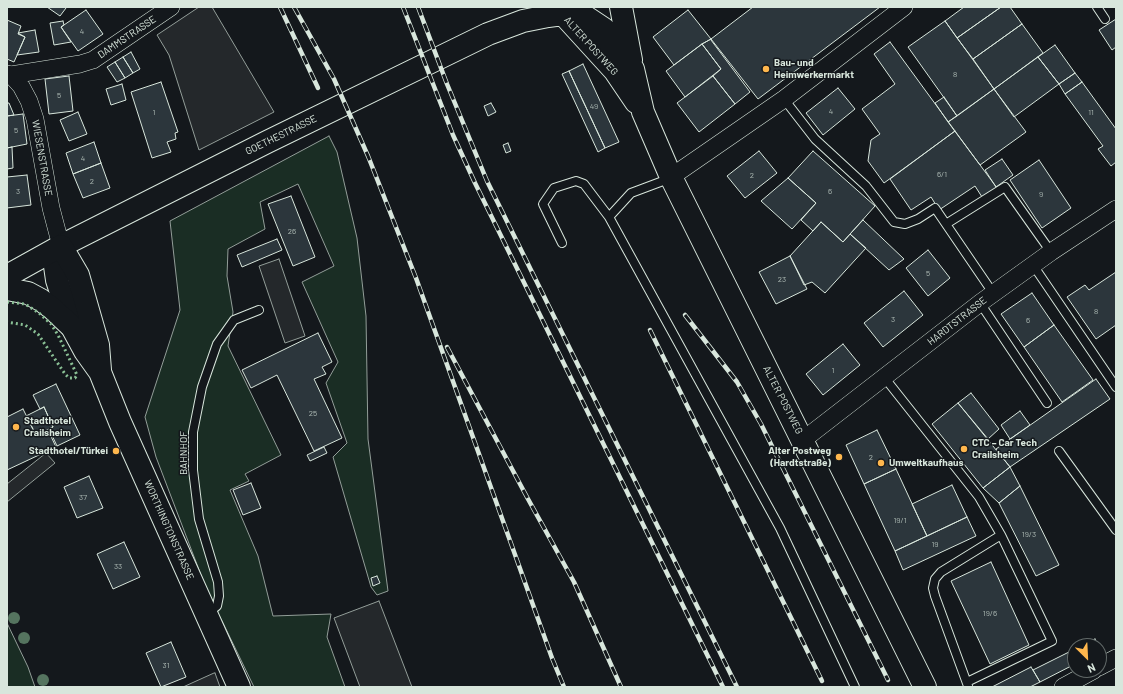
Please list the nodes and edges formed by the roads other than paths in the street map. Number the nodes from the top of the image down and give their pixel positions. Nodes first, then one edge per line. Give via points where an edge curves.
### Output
1 (172, 7) edge
2 (620, 7) edge
3 (904, 7) edge
4 (1097, 7) edge
5 (568, 9) edge
6 (1105, 19) dead end
7 (633, 69) junction
8 (9, 74) edge
9 (784, 99) junction
10 (643, 112) junction
11 (671, 177) junction
12 (1116, 209) edge
13 (609, 217) junction
14 (946, 224) junction
15 (562, 243) dead end
16 (61, 246) junction
17 (1051, 252) junction
18 (1033, 265) junction
19 (7, 276) edge
20 (7, 289) edge
21 (987, 298) junction
22 (259, 310) dead end
23 (72, 327) junction
24 (100, 372) junction
25 (884, 377) junction
26 (1116, 387) edge
27 (1047, 404) dead end
28 (803, 440) junction
29 (1059, 451) dead end
30 (1116, 530) edge
31 (1001, 535) junction
32 (207, 614) junction
33 (1116, 658) edge
34 (1107, 663) edge
35 (1079, 678) edge
36 (968, 685) edge
37 (239, 687) edge
38 (855, 687) edge
39 (925, 687) edge
40 (1063, 687) edge

1 - 8 street, DAMMSTRASSE via 93,60
2 - 7 main road
3 - 9 street
4 - 6 lane
5 - 7 main road, ALTER POSTWEG via 604,29
5 - 10 main road, ALTER POSTWEG
5 - 16 main road, GOETHESTRASSE via 488,34
7 - 10 main road, ALTER POSTWEG
8 - 16 street, WIESENSTRASSE via 21,86 35,118 51,208
9 - 11 street
9 - 14 lane via 815,139 866,186 894,222 905,224 935,208
10 - 11 main road, ALTER POSTWEG
11 - 13 lane via 631,193
11 - 28 main road, ALTER POSTWEG
12 - 17 street, HARDTSTRASSE
13 - 15 lane via 584,184 576,181 554,188 543,204
13 - 38 lane via 780,528
14 - 17 lane via 1005,187
14 - 21 lane
16 - 19 main road, GOETHESTRASSE
16 - 23 main road, WORTHINGTONSTRASSE via 55,266 56,280
16 - 24 main road, WORTHINGTONSTRASSE via 78,275 98,345
17 - 18 street, HARDTSTRASSE
18 - 21 street, HARDTSTRASSE
18 - 26 lane
20 - 23 main road, WORTHINGTONSTRASSE via 28,293 41,300
21 - 25 street, HARDTSTRASSE
21 - 27 lane
22 - 32 lane, BAHNHOF via 234,320 217,344 202,387 193,432 193,470 199,519 218,582 217,606
23 - 24 main road, WORTHINGTONSTRASSE
24 - 32 main road, WORTHINGTONSTRASSE
25 - 28 street, HARDTSTRASSE
25 - 31 lane via 979,497
28 - 39 main road, ALTER POSTWEG
29 - 30 lane
31 - 36 lane via 941,572 935,579 933,588
31 - 36 lane via 1052,641
32 - 37 main road, WORTHINGTONSTRASSE
33 - 34 street
35 - 40 street

